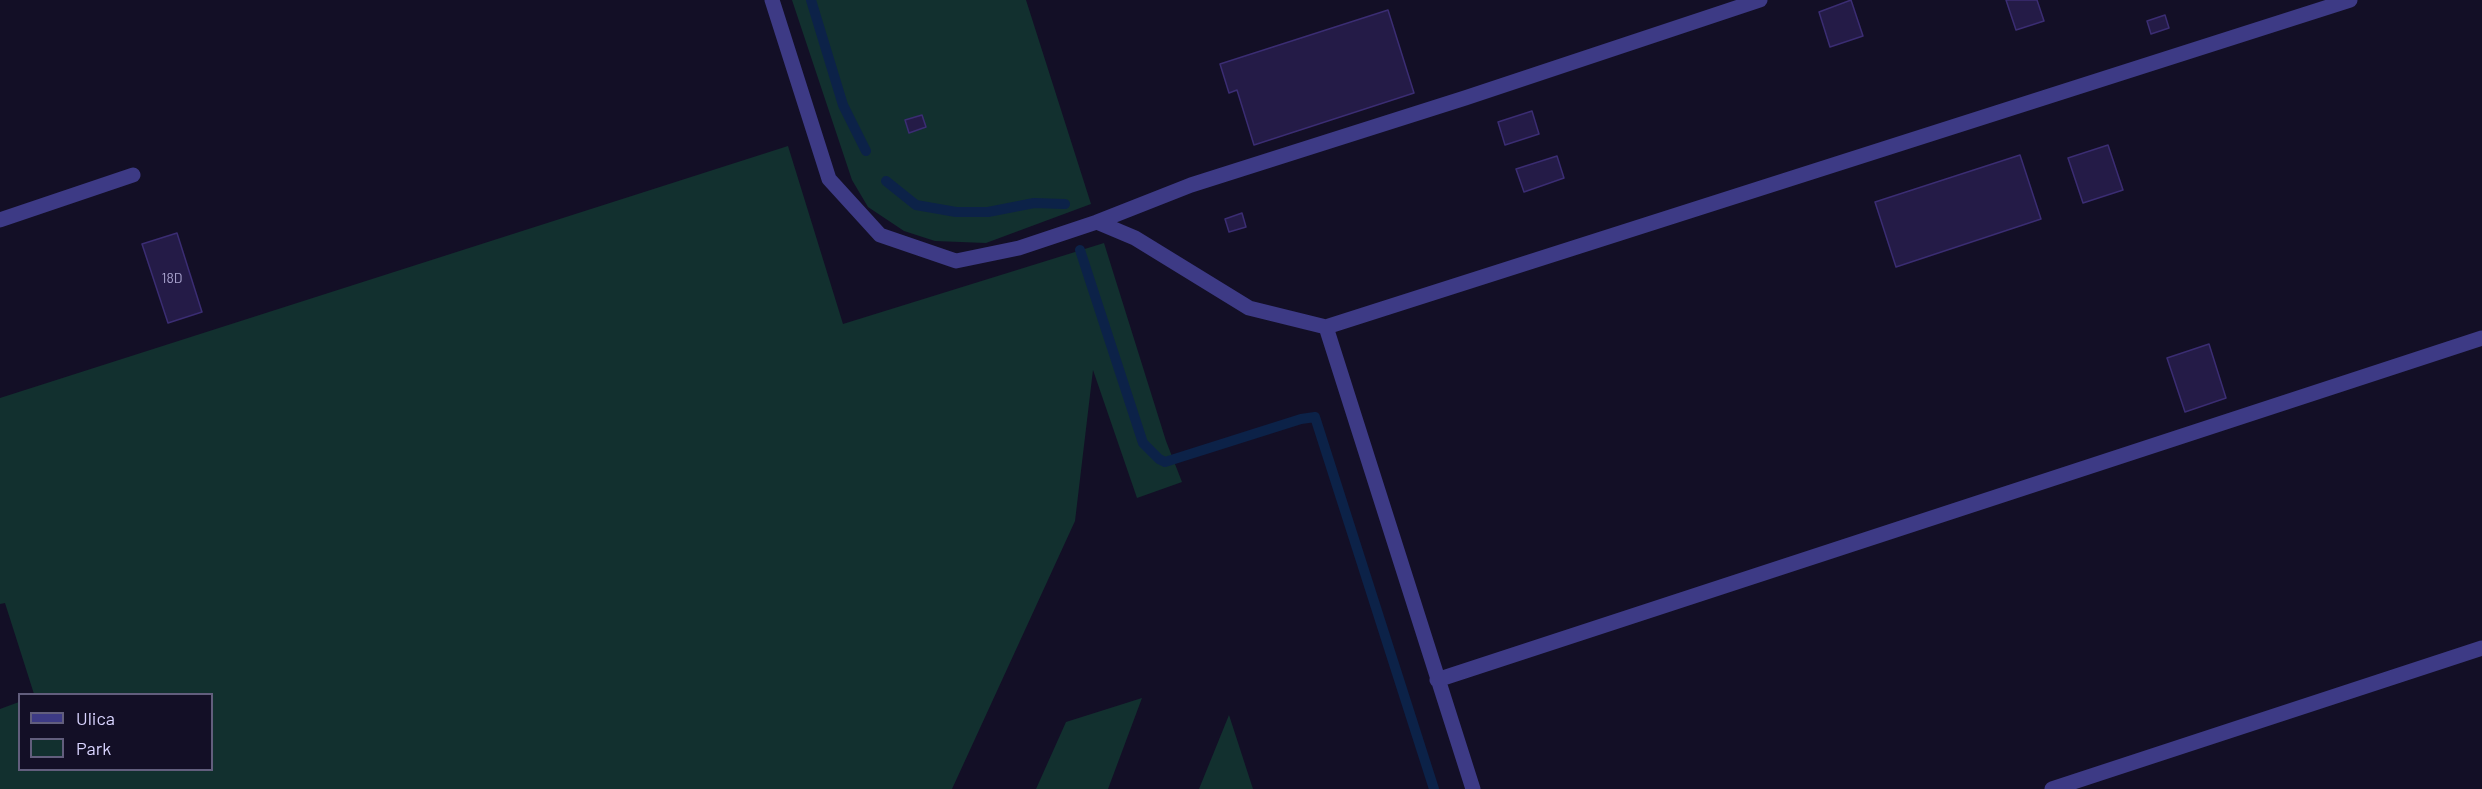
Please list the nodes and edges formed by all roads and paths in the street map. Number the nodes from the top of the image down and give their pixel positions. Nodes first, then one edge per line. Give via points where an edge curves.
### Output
1 (772, 0) edge
2 (1761, 0) edge
3 (2350, 0) edge
4 (1736, 4) edge
5 (133, 175) dead end
6 (0, 220) edge
7 (1097, 222) junction
8 (1326, 327) junction
9 (2482, 338) edge
10 (2482, 648) edge
11 (1437, 681) junction
12 (1473, 789) edge
13 (2052, 789) edge

1 - 7 lane via 829,179 880,235 956,261 1019,248
2 - 4 lane
3 - 8 lane
4 - 7 lane via 1464,98 1191,184
5 - 6 lane
7 - 8 lane via 1135,238 1249,308
8 - 11 lane
9 - 11 lane
10 - 13 lane
11 - 12 lane

